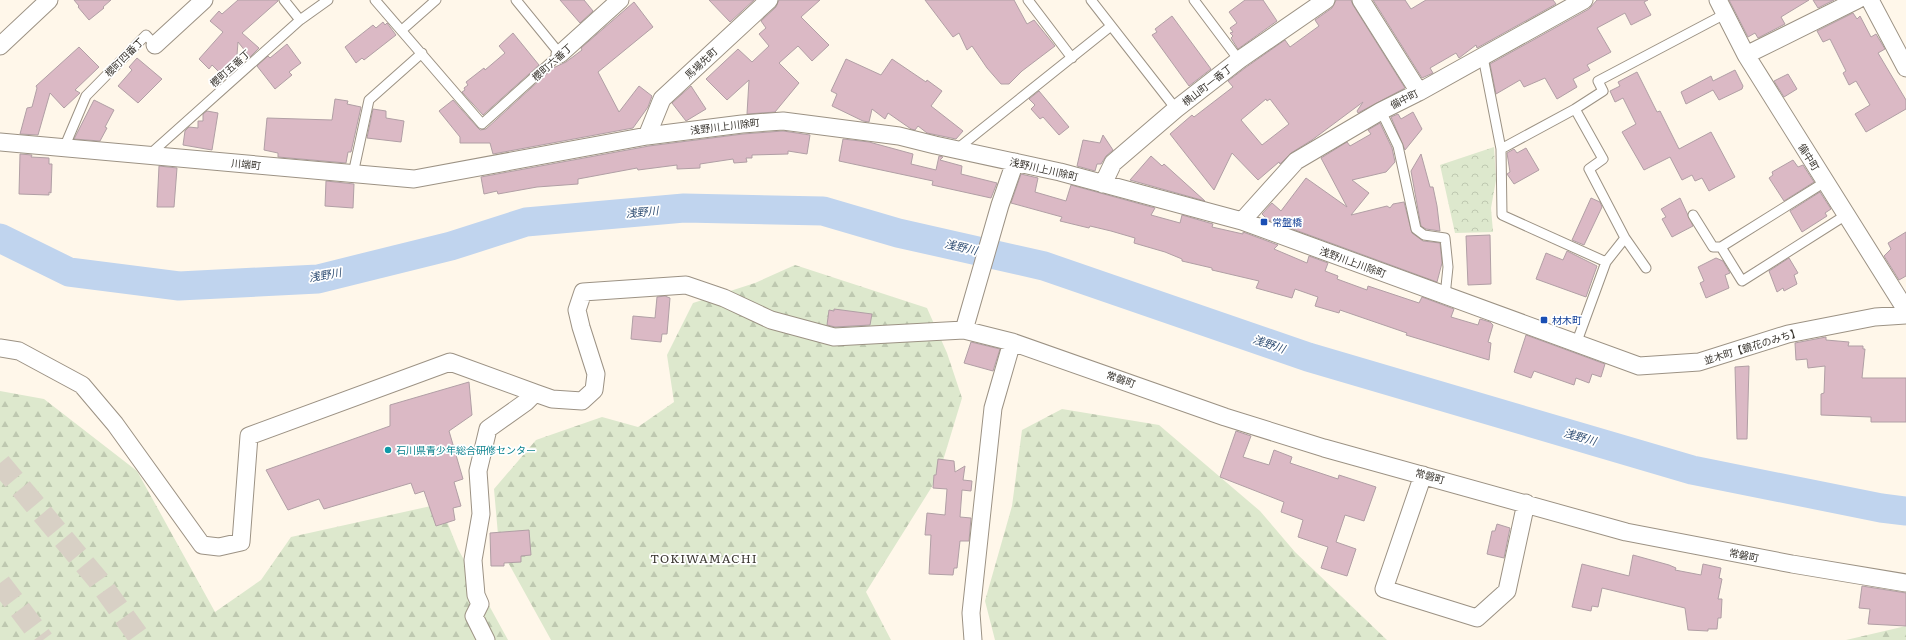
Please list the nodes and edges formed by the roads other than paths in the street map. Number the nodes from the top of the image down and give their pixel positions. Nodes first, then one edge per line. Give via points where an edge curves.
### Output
1 (49, 0) edge
2 (204, 0) edge
3 (284, 0) edge
4 (328, 0) edge
5 (375, 0) edge
6 (436, 0) edge
7 (516, 0) edge
8 (620, 0) edge
9 (1028, 0) edge
10 (1092, 0) edge
11 (1194, 0) edge
12 (1326, 0) edge
13 (1361, 0) edge
14 (1584, 0) edge
15 (1857, 0) edge
16 (1870, 0) edge
17 (767, 1) edge
18 (1722, 7) edge
19 (300, 20) junction
20 (1111, 26) junction
21 (402, 30) junction
22 (155, 45) joint
23 (0, 46) edge
24 (422, 53) junction
25 (560, 54) junction
26 (1746, 55) junction
27 (1483, 57) junction
28 (1072, 58) junction
29 (1239, 60) junction
30 (1906, 68) edge
31 (1419, 92) junction
32 (1176, 109) junction
33 (1575, 109) junction
34 (1381, 111) junction
35 (647, 136) junction
36 (0, 142) edge
37 (64, 148) junction
38 (957, 149) junction
39 (1501, 149) junction
40 (148, 156) junction
41 (1015, 162) junction
42 (490, 164) joint
43 (353, 174) junction
44 (1824, 182) junction
45 (1103, 184) junction
46 (1693, 215) dead end
47 (1846, 215) junction
48 (1242, 221) junction
49 (1625, 238) junction
50 (1721, 248) junction
51 (1606, 262) junction
52 (1646, 268) dead end
53 (1445, 296) junction
54 (1906, 310) edge
55 (1906, 316) edge
56 (964, 330) junction
57 (1012, 342) junction
58 (1576, 344) junction
59 (0, 348) edge
60 (535, 393) junction
61 (1422, 475) junction
62 (1526, 503) junction
63 (1906, 583) edge
64 (486, 640) edge
65 (973, 640) edge

1 - 23 street
2 - 22 street, 櫻町四番丁
3 - 19 lane
4 - 19 lane, 櫻町五番丁
5 - 21 lane
6 - 21 lane
7 - 25 lane
8 - 25 street, 櫻町六番丁
9 - 28 lane
10 - 20 lane
11 - 29 lane
12 - 29 street, 横山町一番丁
13 - 31 street
14 - 27 street, 備中町
15 - 26 street
16 - 30 street
17 - 35 street, 馬場先町 via 662,99
18 - 26 street, 備中町
18 - 33 lane via 1598,82 1603,91
19 - 40 lane, 櫻町五番丁
20 - 28 lane
20 - 32 lane
21 - 24 lane
22 - 37 lane, 櫻町四番丁 via 146,36 86,96
24 - 25 lane, 櫻町六番丁 via 482,124
24 - 43 lane via 369,100
26 - 44 street, 備中町
27 - 31 street, 備中町
27 - 39 lane
28 - 38 lane
29 - 32 street, 横山町一番丁
31 - 34 street, 備中町
32 - 45 street, 横山町一番丁 via 1113,163
33 - 39 lane
33 - 49 lane via 1603,159 1590,169
34 - 48 street, 備中町 via 1296,160
34 - 53 lane via 1398,146 1416,229 1424,235 1445,238 1448,267
35 - 38 street, 浅野川上川除町 via 783,120 899,136
35 - 42 street, 浅野川上川除町
36 - 37 street, 川端町
37 - 40 street, 川端町
38 - 41 street, 浅野川上川除町
39 - 51 lane via 1502,215
40 - 43 street, 川端町
41 - 45 street, 浅野川上川除町
41 - 56 street
42 - 43 street, 川端町 via 414,180
44 - 47 street, 備中町
44 - 50 lane
45 - 48 street, 浅野川上川除町
46 - 50 lane via 1713,247
47 - 50 lane via 1742,281
47 - 54 street, 備中町
48 - 53 street, 浅野川上川除町
49 - 51 lane
49 - 52 lane
51 - 58 lane
53 - 58 street, 浅野川上川除町
55 - 58 street, 並木町【鏡花のみち】 via 1875,317 1795,332 1699,362 1639,366
56 - 57 street, 常磐町
56 - 60 street, 常磐町 via 834,337 771,320 724,298 686,285 583,292 577,310 596,374 594,390 582,401 552,399
57 - 61 street, 常磐町 via 1225,416 1324,448
57 - 65 street via 993,408 971,613
59 - 60 street via 20,351 82,385 115,424 202,544 219,547 241,542 249,436 450,362
60 - 64 street via 488,428 478,471 481,514 473,560 476,595 480,604 474,616
61 - 62 street, 常磐町
61 - 62 street via 1384,589 1477,618 1507,591
62 - 63 street, 常磐町 via 1626,532

